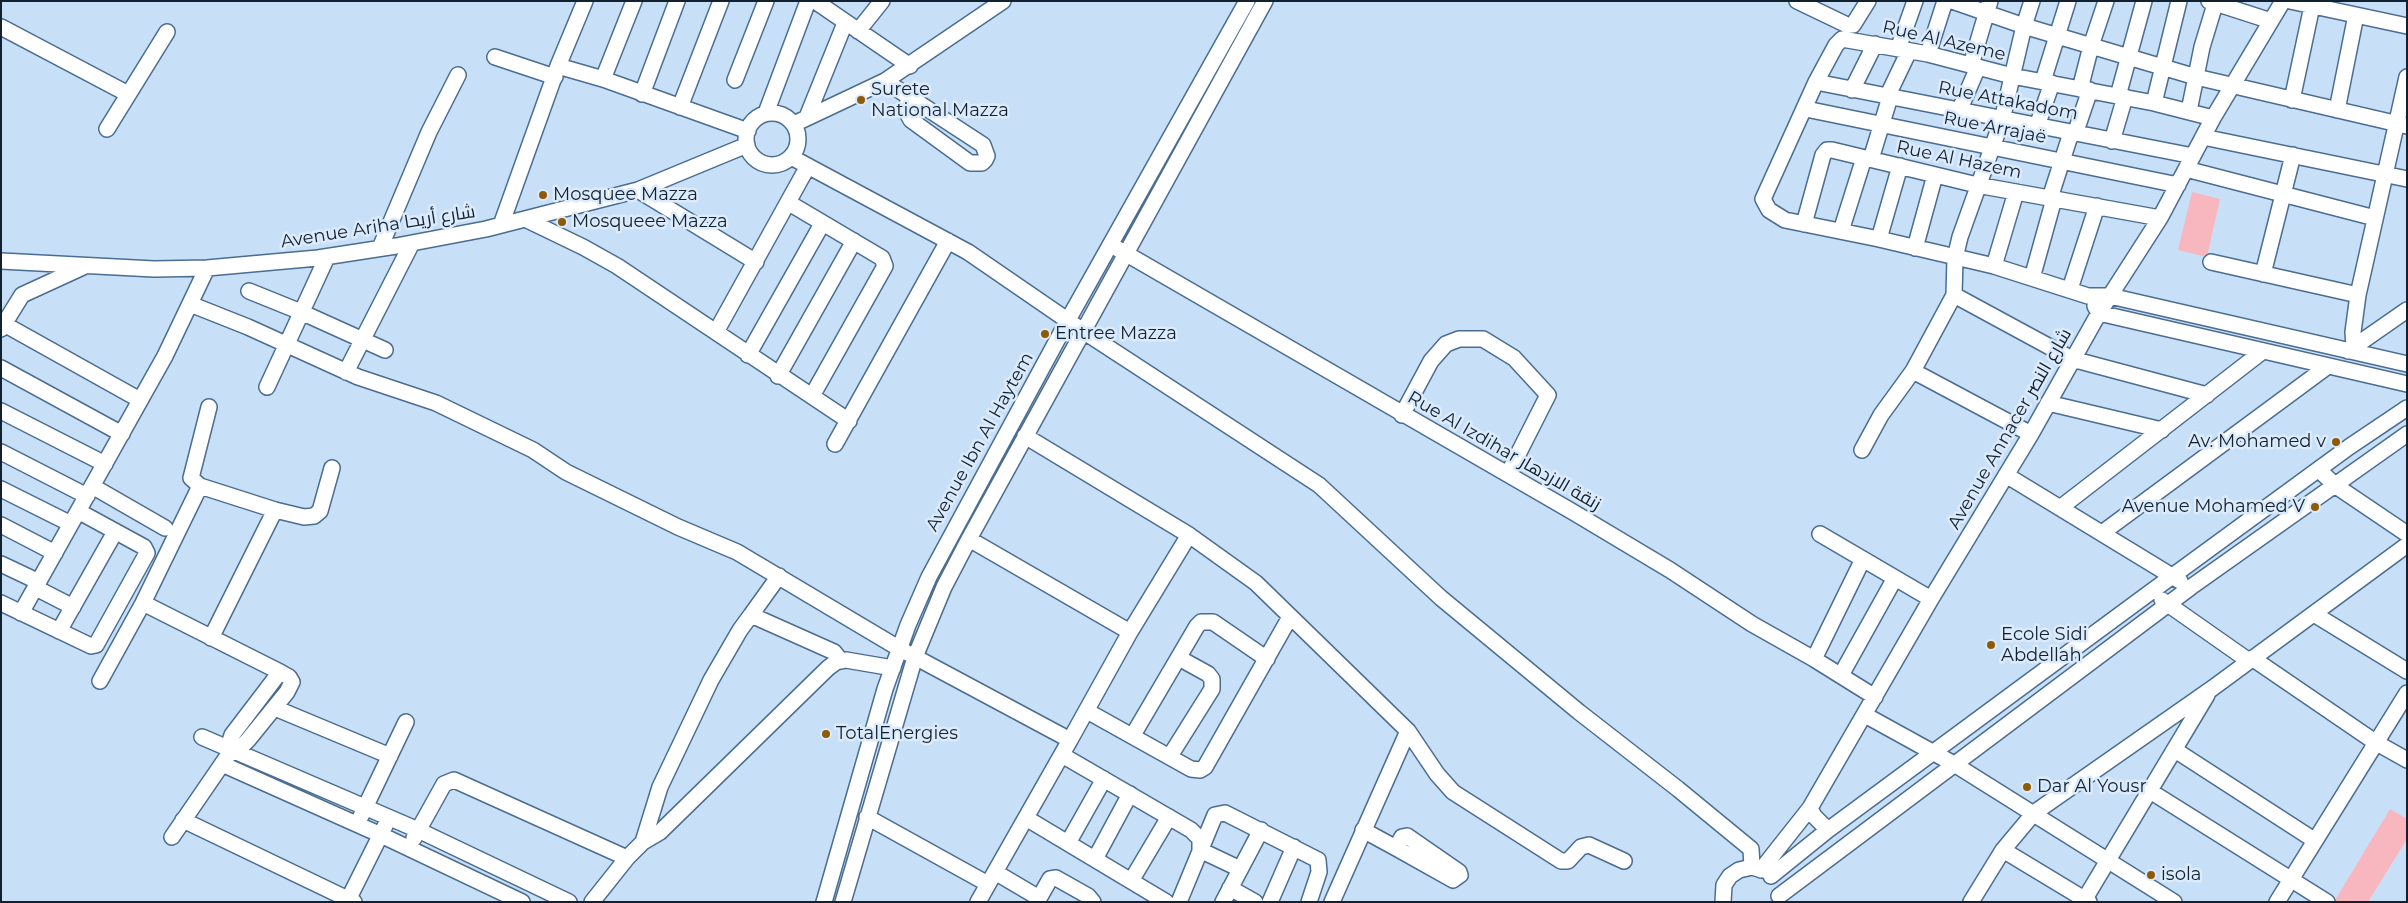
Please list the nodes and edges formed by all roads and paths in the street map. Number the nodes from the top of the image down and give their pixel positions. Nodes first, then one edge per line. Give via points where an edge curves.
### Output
1 (585, 1) edge
2 (634, 1) edge
3 (677, 1) edge
4 (720, 1) edge
5 (766, 1) edge
6 (808, 1) edge
7 (815, 1) edge
8 (882, 1) edge
9 (1004, 1) edge
10 (1247, 1) edge
11 (1265, 1) edge
12 (1797, 1) edge
13 (1868, 1) edge
14 (1915, 1) edge
15 (1945, 1) edge
16 (1952, 1) edge
17 (2032, 1) edge
18 (2068, 1) edge
19 (2106, 1) edge
20 (2144, 1) edge
21 (2179, 1) edge
22 (2283, 1) edge
23 (2290, 1) edge
24 (2213, 2) edge
25 (984, 6) edge
26 (2312, 6) junction
27 (1988, 7) edge
28 (2356, 15) junction
29 (2271, 22) junction
30 (845, 23) junction
31 (2024, 26) junction
32 (2407, 26) edge
33 (1, 27) edge
34 (858, 31) junction
35 (167, 32) dead end
36 (2059, 36) junction
37 (1875, 44) junction
38 (2091, 46) junction
39 (1904, 50) junction
40 (1928, 54) junction
41 (2128, 56) junction
42 (495, 57) dead end
43 (910, 66) junction
44 (1975, 66) junction
45 (2163, 67) junction
46 (556, 71) junction
47 (458, 75) dead end
48 (2012, 76) junction
49 (2196, 77) junction
50 (2407, 77) edge
51 (602, 79) junction
52 (735, 80) dead end
53 (885, 81) junction
54 (1816, 82) junction
55 (2048, 82) junction
56 (2231, 86) junction
57 (1852, 90) junction
58 (2085, 90) junction
59 (128, 94) junction
60 (642, 94) junction
61 (909, 96) junction
62 (2122, 96) junction
63 (1889, 97) junction
64 (2292, 100) junction
65 (2154, 103) junction
66 (680, 107) junction
67 (1806, 109) junction
68 (2337, 110) junction
69 (1958, 111) junction
70 (2189, 111) junction
71 (766, 114) junction
72 (2212, 118) junction
73 (2002, 120) junction
74 (800, 121) junction
75 (1882, 124) junction
76 (2401, 124) edge
77 (2037, 126) junction
78 (108, 128) dead end
79 (2073, 133) junction
80 (2202, 137) junction
81 (747, 138) junction
82 (2112, 141) junction
83 (1992, 147) junction
84 (2292, 155) junction
85 (791, 157) junction
86 (1867, 158) junction
87 (2062, 160) junction
88 (2189, 163) junction
89 (808, 166) junction
90 (1900, 166) junction
91 (2384, 174) junction
92 (1935, 175) junction
93 (2407, 178) edge
94 (1977, 185) junction
95 (2178, 185) junction
96 (638, 190) junction
97 (2016, 192) junction
98 (2283, 194) junction
99 (2052, 198) junction
100 (789, 203) junction
101 (2097, 206) junction
102 (2160, 218) junction
103 (2375, 218) junction
104 (525, 219) junction
105 (822, 224) junction
106 (1804, 224) junction
107 (501, 225) junction
108 (1841, 231) junction
109 (1879, 239) junction
110 (854, 241) junction
111 (948, 241) junction
112 (412, 243) junction
113 (1110, 244) junction
114 (380, 248) junction
115 (1915, 248) junction
116 (1125, 254) junction
117 (327, 257) junction
118 (1955, 258) junction
119 (1, 261) edge
120 (756, 262) junction
121 (2211, 262) dead end
122 (86, 265) junction
123 (1994, 266) junction
124 (207, 268) junction
125 (2263, 274) junction
126 (2032, 278) junction
127 (2070, 289) junction
128 (249, 291) dead end
129 (1954, 295) junction
130 (2358, 295) junction
131 (2088, 296) junction
132 (2110, 296) junction
133 (190, 304) junction
134 (2407, 310) edge
135 (301, 312) junction
136 (2099, 313) junction
137 (4, 319) edge
138 (1068, 320) junction
139 (1083, 331) junction
140 (716, 332) junction
141 (363, 339) junction
142 (285, 345) junction
143 (2351, 349) junction
144 (386, 350) dead end
145 (2263, 351) junction
146 (748, 356) junction
147 (2072, 359) junction
148 (2407, 364) edge
149 (2328, 366) junction
150 (1, 368) edge
151 (1913, 371) junction
152 (346, 372) junction
153 (778, 376) junction
154 (2407, 384) edge
155 (267, 387) dead end
156 (2207, 395) junction
157 (812, 396) junction
158 (140, 400) junction
159 (2048, 403) junction
160 (209, 408) dead end
161 (2407, 408) edge
162 (1, 410) edge
163 (1402, 415) junction
164 (849, 421) junction
165 (2162, 430) junction
166 (122, 434) junction
167 (2031, 434) junction
168 (2407, 434) edge
169 (1025, 436) junction
170 (835, 444) dead end
171 (1862, 450) dead end
172 (1, 452) edge
173 (105, 464) junction
174 (332, 468) dead end
175 (2319, 470) junction
176 (1508, 474) junction
177 (2006, 475) junction
178 (200, 486) junction
179 (2336, 486) junction
180 (1, 489) edge
181 (90, 491) junction
182 (2060, 508) junction
183 (275, 510) junction
184 (75, 518) junction
185 (1, 525) edge
186 (165, 528) dead end
187 (115, 532) junction
188 (2102, 533) junction
189 (1820, 534) dead end
190 (2407, 534) edge
191 (1189, 535) junction
192 (968, 539) junction
193 (2407, 545) edge
194 (56, 553) junction
195 (1863, 559) junction
196 (1, 564) edge
197 (779, 576) junction
198 (2173, 577) junction
199 (1895, 578) junction
200 (38, 585) junction
201 (2190, 587) junction
202 (2152, 591) junction
203 (1931, 598) junction
204 (1, 603) edge
205 (143, 603) junction
206 (2169, 604) junction
207 (73, 607) junction
208 (22, 613) junction
209 (2314, 614) junction
210 (751, 615) junction
211 (1290, 617) junction
212 (58, 631) junction
213 (1130, 632) junction
214 (210, 638) junction
215 (900, 649) junction
216 (915, 657) junction
217 (1179, 658) junction
218 (1267, 659) junction
219 (1814, 659) junction
220 (2251, 659) junction
221 (841, 661) junction
222 (893, 668) junction
223 (2407, 671) edge
224 (280, 672) junction
225 (1841, 674) junction
226 (100, 681) dead end
227 (2210, 690) junction
228 (2407, 693) edge
229 (1876, 697) junction
230 (275, 708) junction
231 (250, 711) junction
232 (1088, 711) junction
233 (1865, 715) junction
234 (264, 721) junction
235 (406, 722) dead end
236 (1408, 731) junction
237 (1133, 735) junction
238 (202, 737) dead end
239 (1070, 740) junction
240 (2375, 742) junction
241 (2175, 750) junction
242 (231, 751) junction
243 (1933, 752) junction
244 (1062, 755) junction
245 (390, 756) junction
246 (1170, 756) junction
247 (2407, 760) edge
248 (222, 764) junction
249 (1954, 764) junction
250 (1104, 780) junction
251 (2150, 791) junction
252 (1130, 794) junction
253 (365, 808) junction
254 (1810, 808) junction
255 (2034, 813) junction
256 (1169, 816) junction
257 (867, 817) junction
258 (389, 818) junction
259 (1026, 818) junction
260 (183, 820) junction
261 (356, 824) junction
262 (418, 830) junction
263 (1261, 830) junction
264 (1363, 830) junction
265 (1828, 830) junction
266 (381, 835) junction
267 (172, 837) dead end
268 (2314, 840) junction
269 (643, 842) junction
270 (1068, 843) junction
271 (1294, 847) junction
272 (409, 848) junction
273 (1396, 848) dead end
274 (1200, 850) junction
275 (2003, 850) junction
276 (627, 858) junction
277 (1095, 859) junction
278 (1624, 861) dead end
279 (2108, 861) junction
280 (1240, 869) junction
281 (1761, 871) junction
282 (992, 878) junction
283 (2291, 879) junction
284 (1131, 881) junction
285 (1141, 895) edge
286 (1226, 895) edge
287 (1779, 899) edge
288 (513, 900) edge
289 (1038, 900) edge
290 (350, 901) edge
291 (2086, 901) edge
292 (569, 902) edge
293 (592, 902) edge
294 (824, 902) edge
295 (843, 902) edge
296 (978, 902) edge
297 (1093, 902) edge
298 (1166, 902) edge
299 (1179, 902) edge
300 (1255, 902) edge
301 (1270, 902) edge
302 (1309, 902) edge
303 (1332, 902) edge
304 (1723, 902) edge
305 (1971, 902) edge
306 (2174, 902) edge
307 (2277, 902) edge
308 (2327, 902) edge

1 - 46 street
2 - 51 street
3 - 60 street
4 - 66 street
5 - 52 street
6 - 71 street
7 - 30 street
8 - 34 street
9 - 25 street
10 - 113 street, Avenue Ibn Al Haytem
11 - 116 street, Avenue Ibn Al Haytem
12 - 13 street via 1847,26 1853,25
14 - 39 street
15 - 40 street
16 - 27 street
17 - 31 street
18 - 36 street
19 - 38 street
20 - 41 street
21 - 45 street
22 - 29 street, Avenue Annacer شارع النصر
23 - 26 street
24 - 29 street
24 - 49 street
25 - 43 street
26 - 28 street
26 - 64 street
27 - 31 street
27 - 44 street
28 - 32 street
28 - 68 street
29 - 56 street, Avenue Annacer شارع النصر
30 - 34 street
30 - 74 street
31 - 36 street
31 - 48 street
33 - 59 street
34 - 43 street
35 - 59 street
36 - 38 street
36 - 55 street
37 - 39 street, Rue Al Azeme
37 - 54 street, Rue Al Azeme via 1839,40
37 - 57 street
38 - 41 street
38 - 58 street
39 - 40 street, Rue Al Azeme
39 - 63 street
40 - 44 street, Rue Al Azeme
41 - 45 street
41 - 62 street
42 - 46 street
43 - 53 street
44 - 48 street, Rue Al Azeme
44 - 69 street
45 - 49 street
45 - 65 street
46 - 51 street
46 - 107 street
47 - 114 street via 429,132
48 - 55 street, Rue Al Azeme
48 - 73 street
49 - 56 street
49 - 70 street
50 - 76 street
51 - 60 street
53 - 61 street
53 - 74 street
54 - 57 street, Rue Attakadom
54 - 67 street, Rue Al Azeme
55 - 58 street, Rue Al Azeme
55 - 77 street
56 - 64 street
56 - 72 street, Avenue Annacer شارع النصر
57 - 63 street, Rue Attakadom
58 - 62 street, Rue Al Azeme
58 - 79 street
59 - 78 street
60 - 66 street
61 - 61 street via 983,145 987,156 982,164 970,163 911,120 906,112
62 - 65 street, Rue Al Azeme
62 - 82 street
63 - 69 street, Rue Attakadom
63 - 75 street
64 - 68 street
65 - 70 street, Rue Al Azeme
66 - 81 street
67 - 75 street, Rue Arrajaë
67 - 106 street, Rue Al Azeme via 1763,199 1775,216
68 - 76 street
69 - 73 street, Rue Attakadom
70 - 72 street, Rue Al Azeme
71 - 74 street via 782,114
71 - 81 street via 752,123
72 - 80 street, Avenue Annacer شارع النصر
73 - 77 street, Rue Attakadom
73 - 83 street
74 - 85 street via 798,144
75 - 83 street, Rue Arrajaë
75 - 86 street
76 - 91 street
77 - 79 street, Rue Attakadom
79 - 82 street, Rue Attakadom
79 - 87 street
80 - 84 street
80 - 88 street, Avenue Annacer شارع النصر
81 - 85 street via 750,152 762,162 777,164
81 - 96 street, Avenue Ariha شارع أريحا
82 - 88 street, Rue Attakadom
83 - 87 street, Rue Arrajaë
83 - 94 street
84 - 91 street
84 - 98 street
85 - 89 street
86 - 90 street, Rue Al Hazem
86 - 106 street, Rue Al Hazem via 1832,150 1825,152
86 - 108 street
87 - 95 street, Rue Arrajaë
87 - 99 street
88 - 95 street, Avenue Annacer شارع النصر
88 - 98 street, Rue Attakadom
89 - 100 street
89 - 111 street
90 - 92 street, Rue Al Hazem
90 - 109 street
91 - 93 street
91 - 103 street
92 - 94 street, Rue Al Hazem
92 - 115 street
94 - 97 street, Rue Al Hazem
94 - 118 street
95 - 102 street, Avenue Annacer شارع النصر
96 - 104 street, Avenue Ariha شارع أريحا
96 - 120 street
97 - 99 street, Rue Al Hazem
97 - 123 street
98 - 103 street, Rue Attakadom
98 - 125 street
99 - 101 street, Rue Al Hazem
99 - 126 street
100 - 105 street
100 - 120 street
101 - 102 street, Rue Al Hazem
101 - 127 street
102 - 132 street, Avenue Annacer شارع النصر
103 - 130 street
104 - 107 street, Avenue Ariha شارع أريحا
104 - 140 street via 617,266
105 - 110 street
105 - 146 street
106 - 108 street
107 - 112 street, Avenue Ariha شارع أريحا
108 - 109 street
109 - 115 street
110 - 153 street
110 - 157 street via 882,258 884,270
111 - 138 street
111 - 164 street
112 - 114 street, Avenue Ariha شارع أريحا
112 - 141 street
113 - 116 street, Rue Al Izdihar زنقة الازدهار
113 - 138 street, Avenue Ibn Al Haytem
114 - 117 street, Avenue Ariha شارع أريحا
115 - 118 street
116 - 139 street, Avenue Ibn Al Haytem
116 - 163 street, Rue Al Izdihar زنقة الازدهار
117 - 124 street, Avenue Ariha شارع أريحا
117 - 135 street
118 - 123 street
118 - 129 street
119 - 122 street, Avenue Ariha شارع أريحا
120 - 140 street
121 - 125 street
122 - 124 street, Avenue Ariha شارع أريحا
122 - 137 street via 30,289
123 - 126 street
124 - 133 street
125 - 130 street
126 - 127 street
127 - 131 street
128 - 135 street
129 - 147 street
129 - 151 street
130 - 143 street
131 - 132 street
131 - 136 street
132 - 136 street, Avenue Annacer شارع النصر
132 - 143 street
133 - 142 street
133 - 158 street via 166,356
134 - 143 street
135 - 141 street
135 - 142 street
136 - 145 street
136 - 147 street, Avenue Annacer شارع النصر
137 - 158 street
138 - 139 street
138 - 215 street, Avenue Ibn Al Haytem via 940,553
139 - 169 street, Avenue Ibn Al Haytem
139 - 281 street via 1319,485 1441,598 1751,849
140 - 146 street
141 - 144 street
141 - 152 street
142 - 152 street
142 - 155 street
143 - 148 street
145 - 149 street
145 - 156 street
146 - 153 street
147 - 156 street
147 - 159 street, Avenue Annacer شارع النصر
149 - 154 street
149 - 188 street
150 - 166 street
151 - 167 street
151 - 171 street via 1881,415
152 - 197 street via 436,403 533,450 566,472 737,552
153 - 157 street
156 - 165 street
157 - 164 street
158 - 166 street
159 - 165 street
159 - 167 street, Avenue Annacer شارع النصر
160 - 178 street via 191,478
161 - 175 street
162 - 173 street
163 - 176 street, Rue Al Izdihar زنقة الازدهار
163 - 176 street via 1431,361 1446,344 1459,339 1483,339 1514,358 1548,394
164 - 170 street
165 - 182 street
166 - 173 street
167 - 177 street, Avenue Annacer شارع النصر
168 - 179 street
169 - 191 street
169 - 192 street, Avenue Ibn Al Haytem
172 - 181 street
173 - 181 street
174 - 183 street via 320,511 314,516 304,517
175 - 179 street
175 - 198 street
176 - 219 street, Rue Al Izdihar زنقة الازدهار
177 - 182 street
177 - 203 street, Avenue Annacer شارع النصر
178 - 183 street
178 - 205 street
179 - 190 street
179 - 201 street
180 - 184 street
181 - 184 street
181 - 186 street
182 - 188 street
183 - 214 street
184 - 187 street
184 - 194 street
185 - 194 street
187 - 207 street
187 - 212 street via 144,547 147,553 96,646
188 - 198 street
189 - 195 street
191 - 211 street via 1256,583
191 - 213 street
192 - 213 street
192 - 216 street, Avenue Ibn Al Haytem
193 - 209 street
194 - 200 street
195 - 199 street
195 - 219 street
196 - 200 street
197 - 210 street
197 - 215 street
198 - 201 street
198 - 202 street
199 - 203 street
199 - 225 street
200 - 207 street
200 - 208 street
201 - 206 street
202 - 206 street
202 - 243 street
203 - 229 street, Avenue Annacer شارع النصر
204 - 208 street
205 - 214 street
205 - 226 street
206 - 220 street
206 - 249 street
207 - 212 street
208 - 212 street
209 - 220 street
209 - 223 street
210 - 221 street via 834,652
210 - 269 street via 703,697 660,787
211 - 218 street
211 - 236 street
213 - 232 street
214 - 224 street
215 - 216 street
215 - 222 street, Avenue Ibn Al Haytem
216 - 239 street
216 - 257 street, Avenue Ibn Al Haytem
217 - 218 street via 1196,626 1207,621
217 - 237 street
217 - 246 street via 1208,674 1212,679 1212,689
218 - 246 street via 1205,766 1196,771
219 - 225 street, Rue Al Izdihar زنقة الازدهار
220 - 227 street
220 - 240 street
221 - 222 street
221 - 269 street via 828,668 660,832
222 - 294 street, Avenue Ibn Al Haytem
224 - 230 street via 289,677 292,685
224 - 231 street
225 - 229 street, Rue Al Izdihar زنقة الازدهار
227 - 241 street
227 - 255 street
228 - 240 street
229 - 233 street, Avenue Annacer شارع النصر
230 - 234 street
230 - 245 street
231 - 234 street
231 - 242 street via 232,735
232 - 237 street
232 - 239 street
233 - 243 street
233 - 254 street, Avenue Annacer شارع النصر
234 - 242 street via 241,747
235 - 245 street
236 - 264 street
236 - 278 street via 1453,792 1552,856 1568,861 1581,846 1588,845
237 - 246 street
238 - 242 street
239 - 244 street
240 - 247 street
240 - 268 street
241 - 251 street
241 - 268 street
242 - 248 street
242 - 253 street
243 - 249 street
243 - 265 street
244 - 250 street
244 - 259 street
245 - 253 street
248 - 260 street
248 - 261 street
249 - 255 street
249 - 287 street
250 - 252 street
250 - 270 street
251 - 279 street
251 - 283 street
252 - 256 street
252 - 277 street
253 - 258 street
253 - 261 street
254 - 265 street
254 - 281 street, Avenue Annacer شارع النصر
255 - 275 street
255 - 279 street
256 - 274 street via 1197,835
256 - 284 street
257 - 282 street
257 - 295 street, Avenue Ibn Al Haytem
258 - 262 street
258 - 266 street
259 - 270 street
259 - 282 street
260 - 267 street
260 - 290 street
261 - 266 street
262 - 272 street
262 - 276 street via 444,784 454,780
262 - 292 street
263 - 271 street
263 - 274 street via 1219,813 1214,815
263 - 280 street
264 - 273 street
264 - 303 street
265 - 281 street
266 - 272 street
266 - 290 street
268 - 283 street
269 - 276 street
270 - 277 street
271 - 301 street
271 - 302 street via 1318,860 1320,866
272 - 288 street
274 - 280 street
274 - 299 street
275 - 291 street
275 - 305 street
276 - 293 street
277 - 284 street
279 - 291 street
279 - 306 street
280 - 286 street
281 - 287 street via 1777,885
281 - 304 street via 1739,870 1730,876 1724,885
282 - 289 street
282 - 296 street
283 - 307 street
283 - 308 street
284 - 285 street
285 - 298 street
286 - 300 street
289 - 297 street via 1050,879 1056,878

